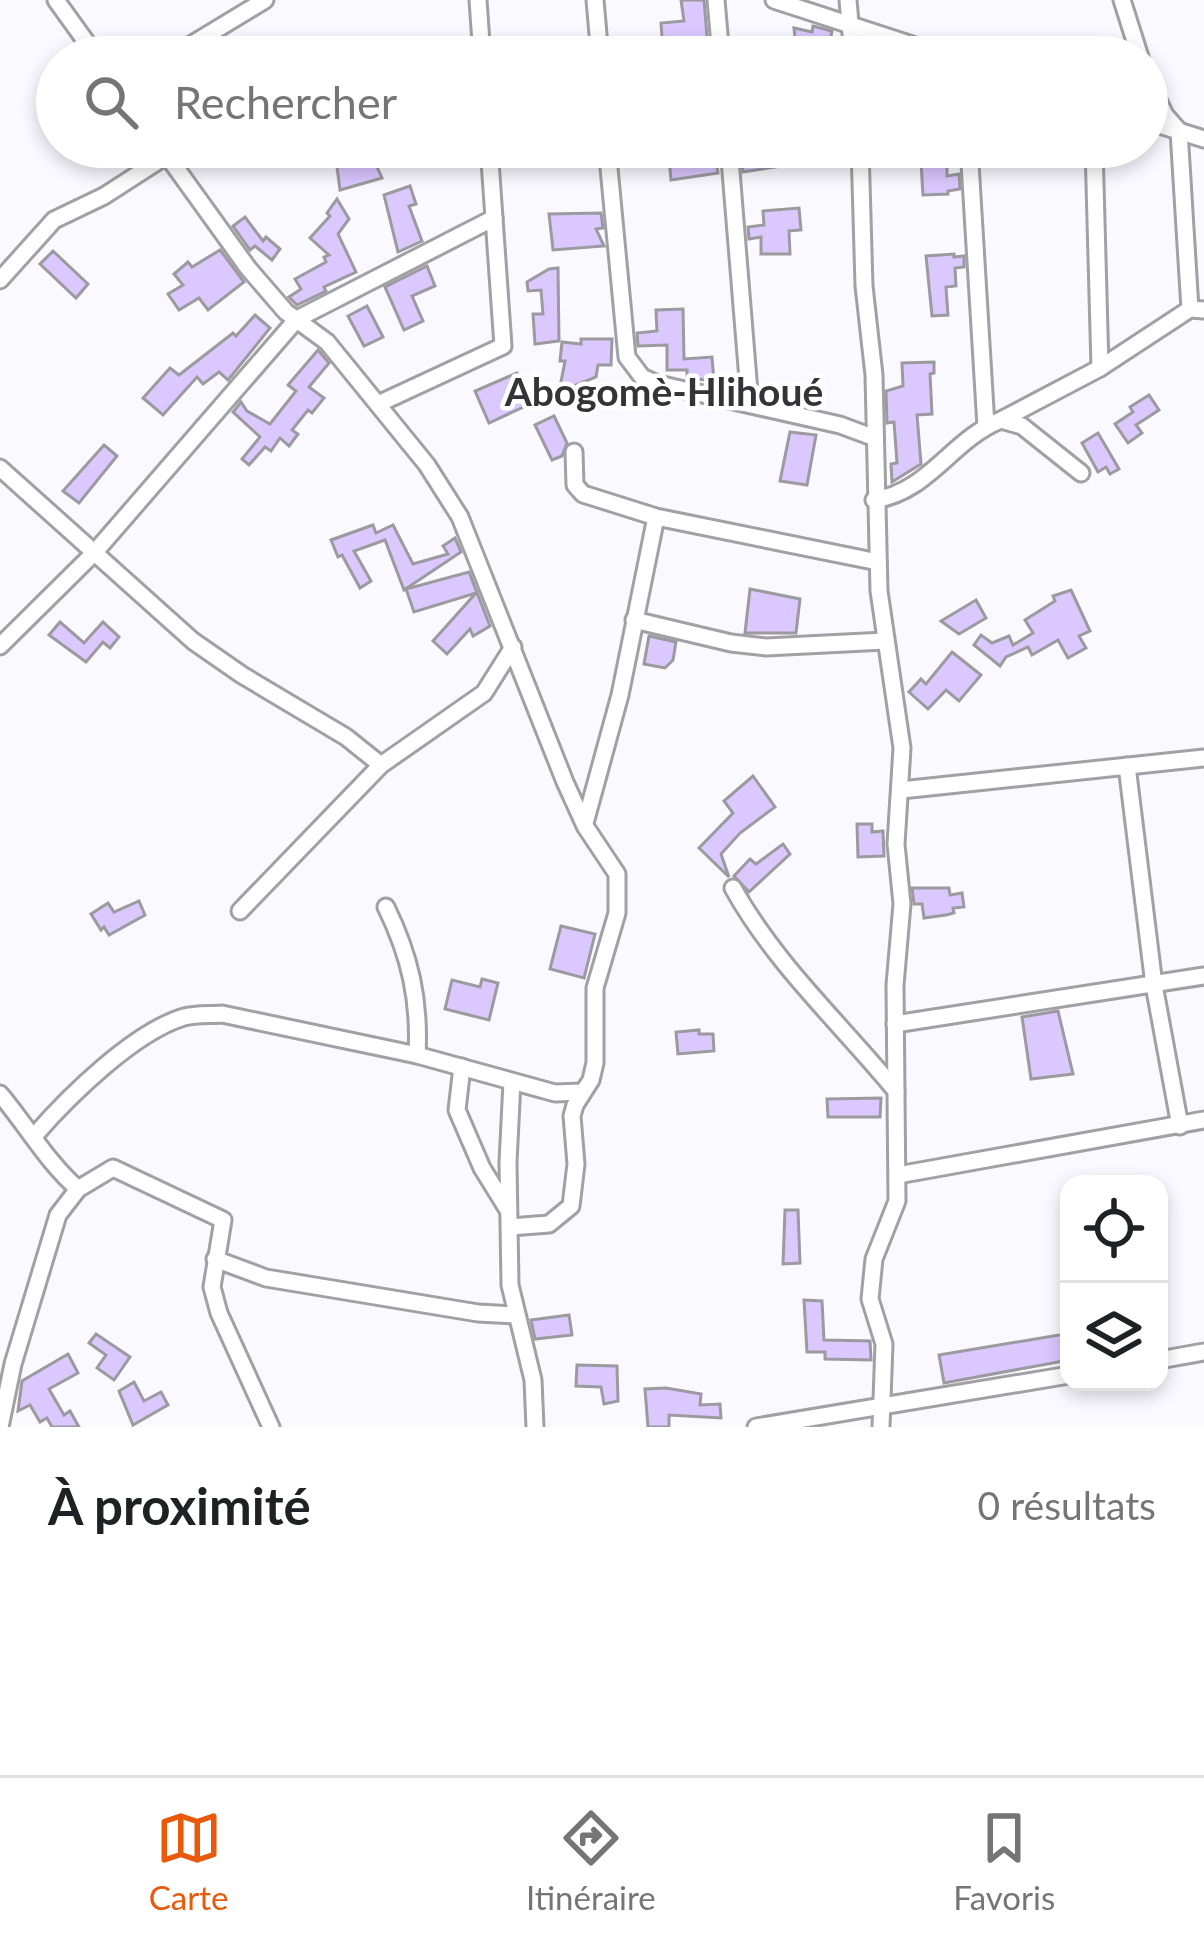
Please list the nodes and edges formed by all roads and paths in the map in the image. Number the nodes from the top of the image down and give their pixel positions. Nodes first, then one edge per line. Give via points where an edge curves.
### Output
1 (56, 0) edge
2 (266, 0) edge
3 (478, 0) edge
4 (596, 0) edge
5 (716, 0) edge
6 (774, 0) edge
7 (848, 0) edge
8 (1122, 0) edge
9 (850, 24) junction
10 (82, 36) edge
11 (206, 36) edge
12 (481, 36) edge
13 (599, 36) edge
14 (719, 36) edge
15 (851, 36) edge
16 (886, 36) edge
17 (1133, 36) edge
18 (1168, 117) edge
19 (1168, 128) edge
20 (1179, 131) junction
21 (1204, 139) edge
22 (144, 168) edge
23 (182, 168) edge
24 (490, 168) edge
25 (609, 168) edge
26 (730, 168) edge
27 (861, 168) edge
28 (971, 168) edge
29 (1095, 168) edge
30 (494, 218) junction
31 (0, 280) edge
32 (1197, 310) edge
33 (297, 320) junction
34 (1100, 368) junction
35 (378, 404) junction
36 (750, 404) junction
37 (993, 423) junction
38 (875, 438) junction
39 (574, 452) dead end
40 (0, 468) edge
41 (1082, 473) dead end
42 (874, 500) junction
43 (656, 517) junction
44 (95, 552) junction
45 (878, 562) junction
46 (634, 620) junction
47 (885, 641) junction
48 (0, 646) edge
49 (512, 647) junction
50 (1204, 758) edge
51 (381, 765) junction
52 (1127, 766) junction
53 (901, 790) junction
54 (585, 826) junction
55 (733, 888) dead end
56 (386, 907) dead end
57 (240, 911) dead end
58 (1204, 976) edge
59 (1154, 985) junction
60 (895, 1024) junction
61 (417, 1055) junction
62 (462, 1067) junction
63 (512, 1082) junction
64 (582, 1092) junction
65 (898, 1092) junction
66 (0, 1094) edge
67 (1204, 1120) edge
68 (1180, 1126) junction
69 (35, 1135) junction
70 (509, 1139) junction
71 (482, 1168) junction
72 (898, 1175) junction
73 (79, 1189) junction
74 (510, 1220) junction
75 (215, 1259) junction
76 (517, 1315) junction
77 (1204, 1352) edge
78 (1168, 1358) edge
79 (1060, 1377) edge
80 (879, 1407) junction
81 (0, 1427) edge
82 (271, 1427) edge
83 (535, 1427) edge
84 (756, 1427) edge
85 (881, 1427) edge

1 - 10 street
2 - 11 street
3 - 12 street
4 - 13 street
5 - 14 street
6 - 9 street
7 - 9 street
8 - 17 street
9 - 15 street
9 - 16 street
18 - 20 street
19 - 20 street
20 - 21 street
20 - 32 street
22 - 31 street via 53,220
23 - 33 street via 248,268
24 - 30 street
25 - 36 street via 620,315 633,368 658,384
26 - 36 street
27 - 38 street
28 - 37 street
29 - 34 street
30 - 33 street
30 - 35 street via 503,346
32 - 34 street
33 - 35 street via 327,342
33 - 44 street
34 - 37 street
35 - 49 street via 460,517
36 - 38 street
37 - 41 street via 1022,427
37 - 42 street via 919,484
38 - 42 street
39 - 43 street via 578,491
40 - 44 street
42 - 45 street
43 - 45 street
43 - 46 street
44 - 48 street
44 - 51 street via 193,640
45 - 47 street
46 - 47 street via 766,647
46 - 54 street
47 - 53 street
49 - 51 street via 484,693
49 - 54 street
50 - 52 street
51 - 57 street
52 - 53 street
52 - 59 street
53 - 60 street
54 - 64 street via 617,874 619,897 595,988 596,1063
55 - 65 street via 778,955
56 - 61 street via 413,976
58 - 59 street
59 - 60 street
59 - 68 street
60 - 65 street
61 - 62 street
61 - 69 street via 222,1014 189,1015 130,1047
62 - 63 street
62 - 71 street via 457,1110
63 - 64 street
63 - 70 street
64 - 74 street via 572,1116 571,1206 549,1224
65 - 72 street
66 - 69 street
67 - 68 street
68 - 72 street
69 - 73 street via 52,1167
70 - 71 street
70 - 74 street
71 - 74 street
72 - 80 street via 870,1299 884,1344
73 - 75 street via 113,1168 185,1200 223,1220
73 - 81 street via 58,1215
74 - 76 street
75 - 76 street via 266,1278
75 - 82 street via 219,1313
76 - 83 street
77 - 78 street
79 - 80 street
80 - 84 street
80 - 85 street

